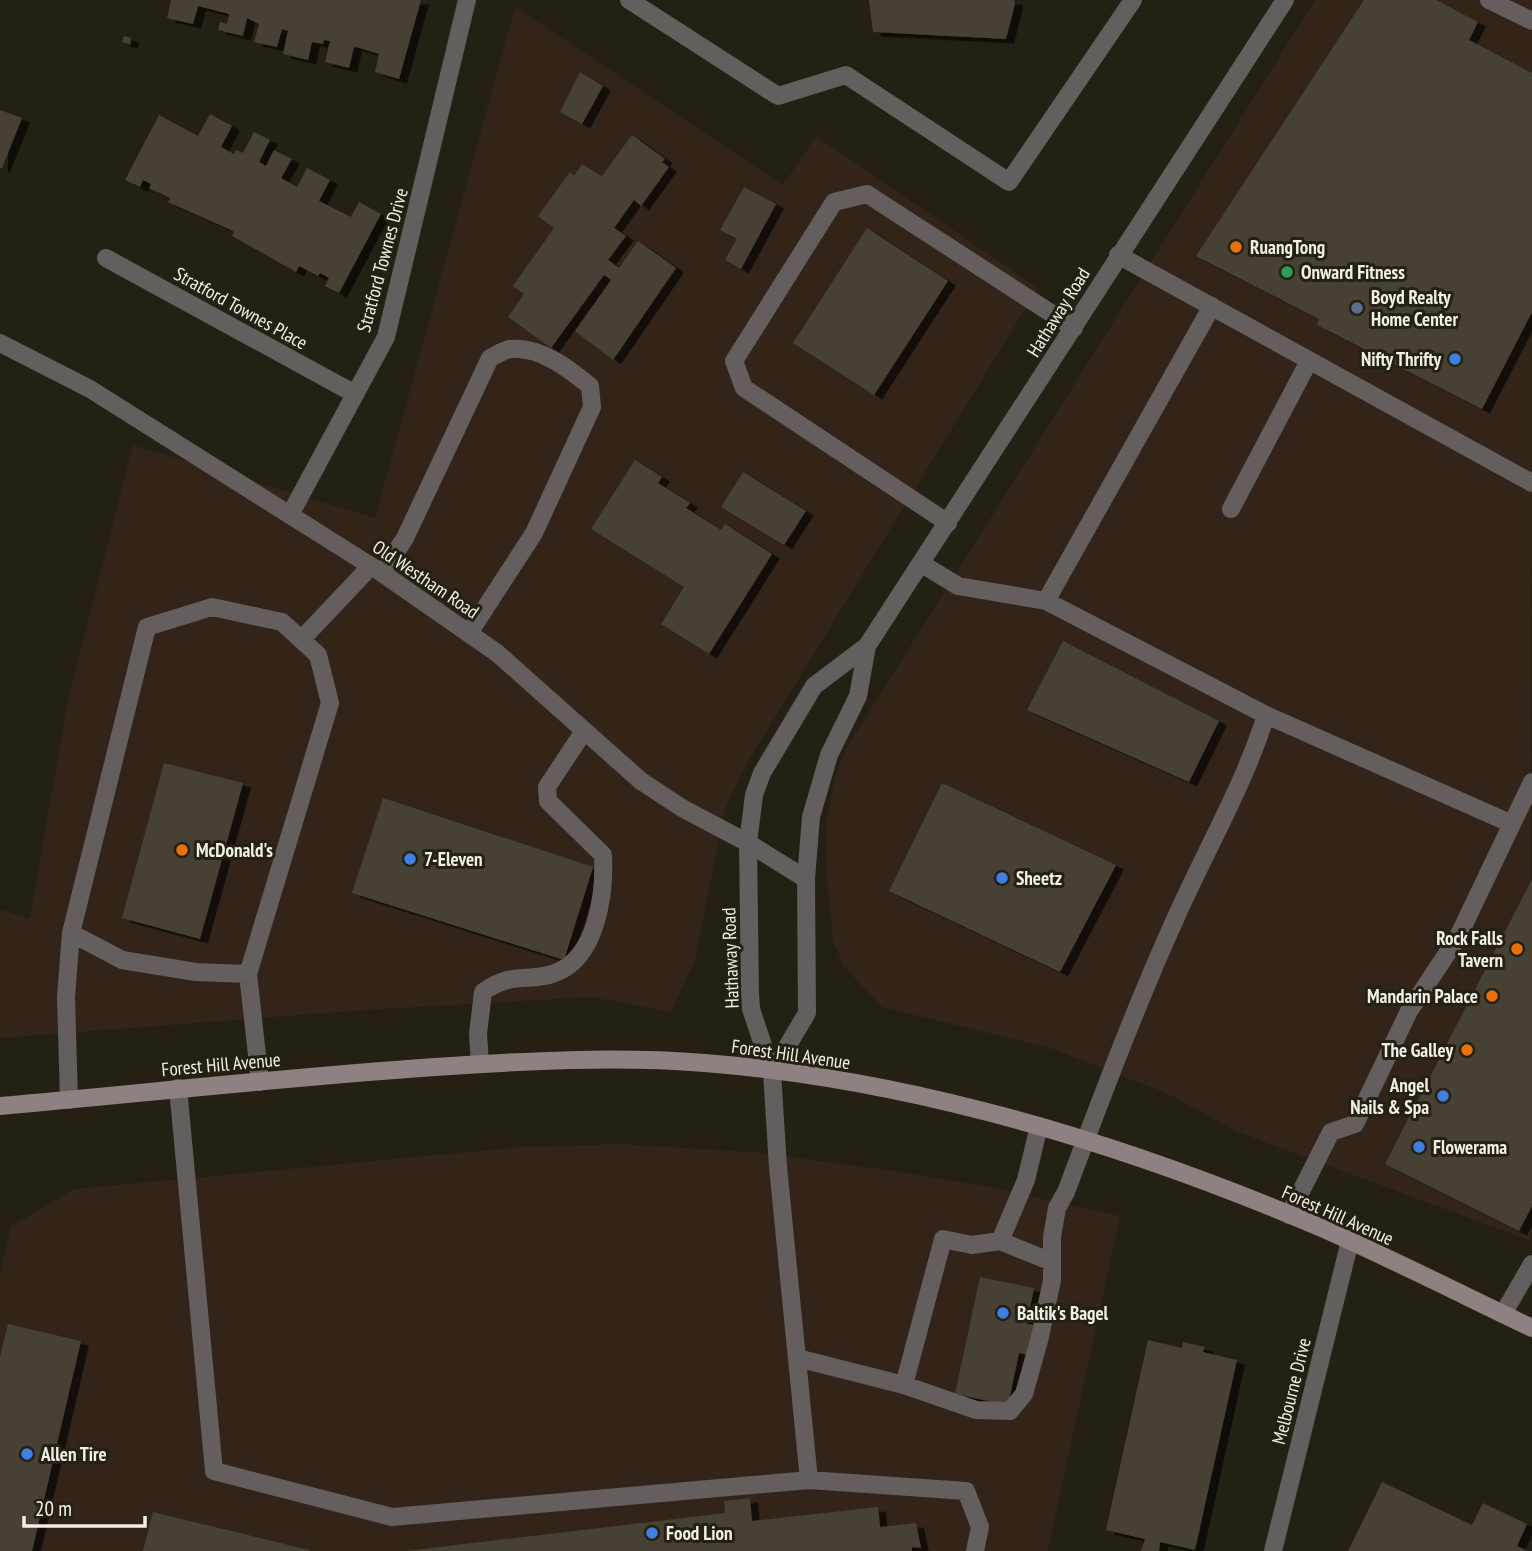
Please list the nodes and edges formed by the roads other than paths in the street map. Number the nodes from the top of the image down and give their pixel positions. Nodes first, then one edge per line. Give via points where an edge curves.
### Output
1 (467, 0) edge
2 (629, 0) edge
3 (1133, 0) edge
4 (1284, 0) edge
5 (1489, 0) edge
6 (1532, 21) edge
7 (1118, 255) junction
8 (106, 258) dead end
9 (1212, 306) junction
10 (1074, 328) junction
11 (0, 343) edge
12 (1309, 360) junction
13 (355, 394) junction
14 (1532, 483) edge
15 (1231, 509) dead end
16 (291, 513) junction
17 (948, 523) junction
18 (922, 564) junction
19 (376, 570) junction
20 (1046, 601) junction
21 (469, 633) junction
22 (301, 640) junction
23 (867, 646) junction
24 (1266, 715) junction
25 (584, 731) junction
26 (1532, 782) edge
27 (1512, 824) junction
28 (748, 844) junction
29 (806, 880) junction
30 (71, 933) junction
31 (248, 974) junction
32 (480, 1064) junction
33 (772, 1072) junction
34 (260, 1082) junction
35 (178, 1088) junction
36 (69, 1100) junction
37 (0, 1106) edge
38 (1038, 1126) junction
39 (1085, 1142) junction
40 (1289, 1215) junction
41 (1000, 1241) junction
42 (1350, 1241) junction
43 (1052, 1262) junction
44 (1532, 1264) edge
45 (1503, 1314) junction
46 (1532, 1328) edge
47 (797, 1358) junction
48 (904, 1385) junction
49 (808, 1480) junction
50 (975, 1551) edge
51 (1273, 1551) edge

1 - 13 street, Stratford Townes Drive via 386,337
2 - 3 street via 778,96 846,75 1009,182
4 - 7 street, Hathaway Road
5 - 6 street
7 - 9 street
7 - 10 street, Hathaway Road
8 - 13 street, Stratford Townes Place
9 - 12 street
9 - 20 street
10 - 17 street, Hathaway Road
10 - 17 street via 867,194 834,202 734,361 744,388
11 - 16 street, Old Westham Road via 90,389
12 - 14 street
12 - 15 street
13 - 16 street, Stratford Townes Drive
16 - 19 street, Old Westham Road
17 - 18 street, Hathaway Road
18 - 20 street via 958,586
18 - 23 street, Hathaway Road
19 - 21 street, Old Westham Road
19 - 21 street via 405,538 490,358 510,349 537,352 571,370 590,386 592,407 534,533
19 - 22 street
20 - 24 street
21 - 25 street, Old Westham Road
22 - 30 street via 282,622 212,607 147,627
22 - 31 street via 318,655 330,703
23 - 28 street, Hathaway Road via 814,686 784,735 754,795
23 - 29 street, Hathaway Road via 858,696 818,787
24 - 27 street
24 - 39 street via 1250,765 1176,916
25 - 28 street, Old Westham Road via 641,781
25 - 32 street via 547,788 548,802 603,855 605,880 589,942 555,974 517,976 483,992
26 - 27 street
27 - 40 street via 1458,937 1409,1011 1355,1124 1331,1132
28 - 29 street, Old Westham Road
28 - 33 street, Hathaway Road via 751,1009
29 - 33 street, Hathaway Road via 807,1013
30 - 31 street via 122,960 196,972
30 - 36 street via 66,997
31 - 34 street
32 - 33 main road, Forest Hill Avenue via 688,1062
32 - 34 main road, Forest Hill Avenue
33 - 38 main road, Forest Hill Avenue via 908,1094
33 - 47 street
34 - 35 main road, Forest Hill Avenue
35 - 36 main road, Forest Hill Avenue
35 - 49 street via 214,1471 391,1517
36 - 37 main road, Forest Hill Avenue
38 - 39 main road, Forest Hill Avenue
38 - 41 street via 1026,1180
39 - 40 main road, Forest Hill Avenue
39 - 43 street via 1057,1208
40 - 42 main road, Forest Hill Avenue
41 - 43 street
41 - 48 street via 972,1245 943,1239
42 - 45 main road, Forest Hill Avenue
42 - 51 street, Melbourne Drive
43 - 48 street via 1052,1280 1024,1394 1010,1411 976,1410
44 - 45 street
45 - 46 main road, Forest Hill Avenue
47 - 48 street
47 - 49 street
49 - 50 street via 966,1491 980,1527

